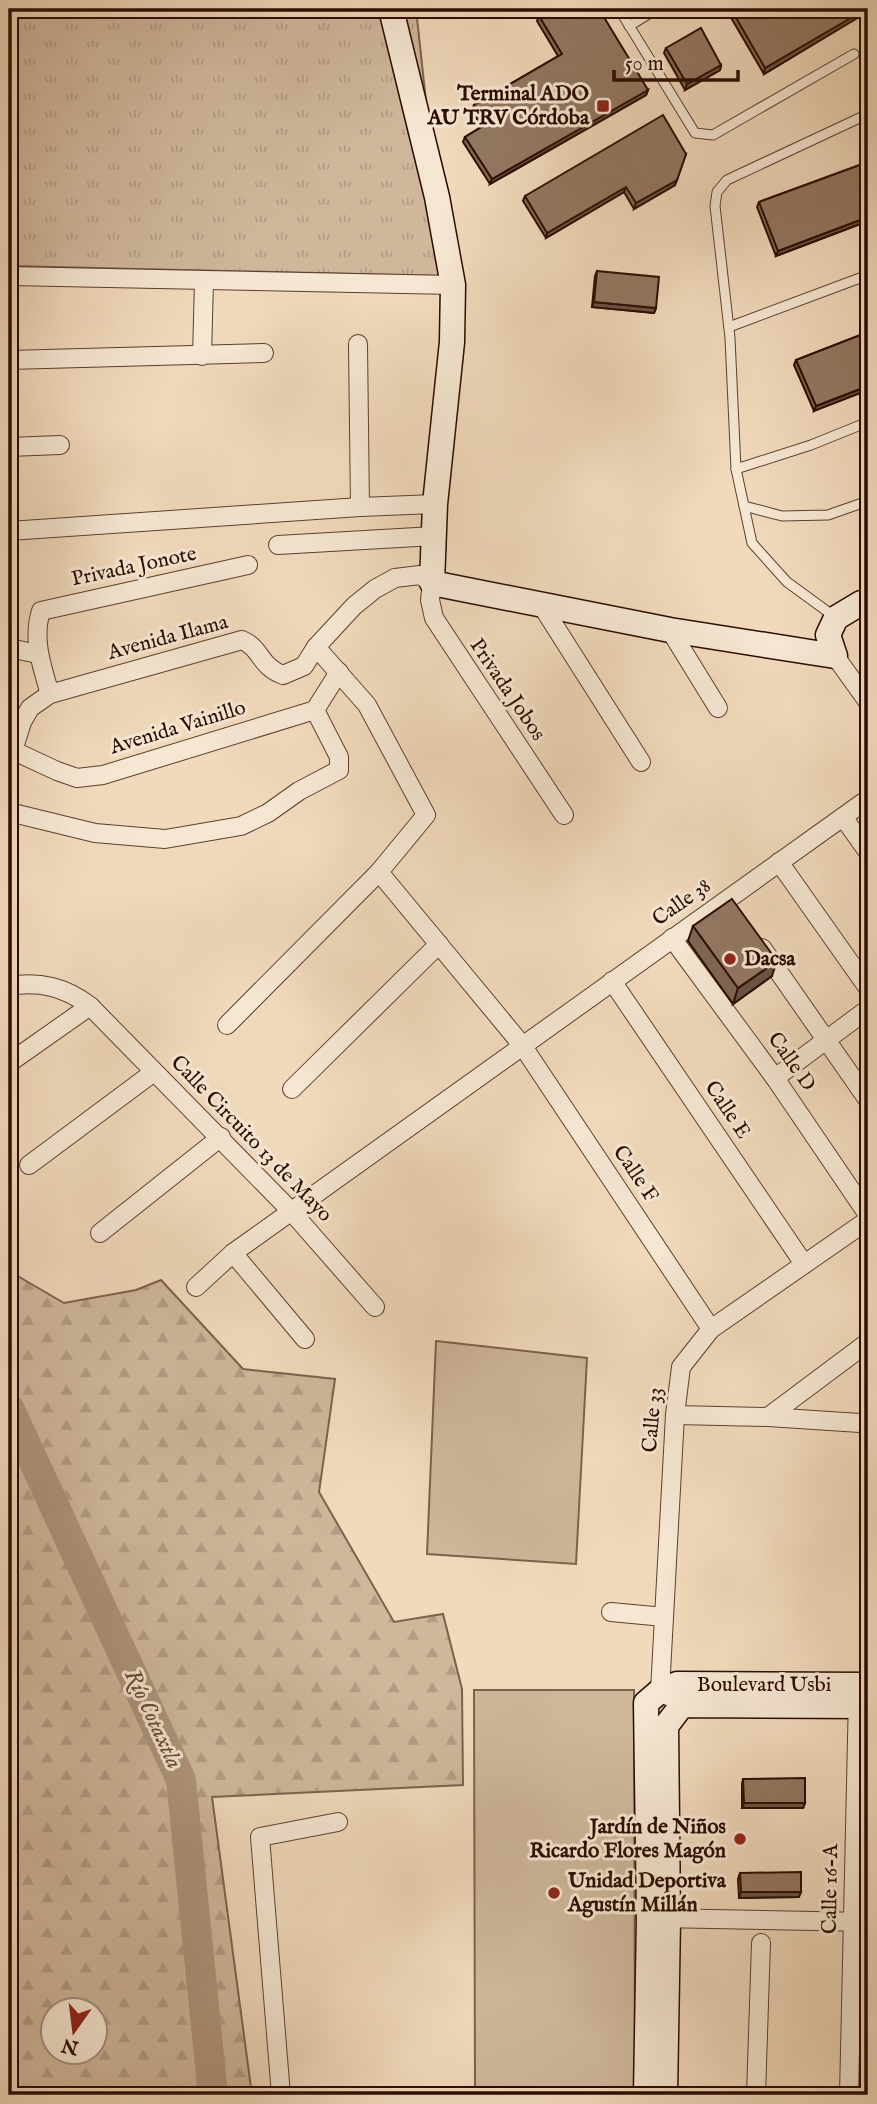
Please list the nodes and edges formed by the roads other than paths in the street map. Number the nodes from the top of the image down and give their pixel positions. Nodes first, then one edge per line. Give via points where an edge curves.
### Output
1 (391, 9) edge
2 (619, 9) edge
3 (657, 9) edge
4 (629, 26) junction
5 (854, 54) dead end
6 (868, 114) edge
7 (868, 275) edge
8 (9, 276) edge
9 (204, 281) junction
10 (453, 285) junction
11 (729, 327) junction
12 (358, 344) dead end
13 (264, 353) dead end
14 (202, 356) junction
15 (9, 360) edge
16 (868, 422) edge
17 (60, 445) dead end
18 (9, 447) edge
19 (736, 468) junction
20 (868, 501) edge
21 (435, 504) junction
22 (744, 506) junction
23 (360, 507) junction
24 (9, 531) edge
25 (434, 536) junction
26 (278, 545) dead end
27 (248, 565) dead end
28 (432, 583) junction
29 (865, 603) edge
30 (542, 606) junction
31 (836, 618) junction
32 (670, 630) junction
33 (316, 647) junction
34 (9, 648) edge
35 (38, 654) junction
36 (835, 656) junction
37 (339, 673) junction
38 (50, 694) junction
39 (868, 702) edge
40 (718, 708) dead end
41 (316, 710) junction
42 (12, 748) edge
43 (640, 762) dead end
44 (868, 799) edge
45 (9, 812) edge
46 (564, 815) dead end
47 (843, 817) junction
48 (868, 852) edge
49 (779, 862) junction
50 (379, 872) junction
51 (751, 931) edge
52 (672, 938) junction
53 (439, 944) junction
54 (612, 981) junction
55 (9, 986) edge
56 (868, 988) edge
57 (90, 1006) junction
58 (868, 1009) edge
59 (227, 1025) dead end
60 (827, 1040) junction
61 (522, 1045) junction
62 (9, 1063) edge
63 (154, 1072) junction
64 (775, 1078) junction
65 (292, 1089) dead end
66 (868, 1100) edge
67 (221, 1138) junction
68 (29, 1165) dead end
69 (292, 1211) junction
70 (868, 1217) edge
71 (100, 1233) dead end
72 (233, 1253) junction
73 (804, 1264) junction
74 (196, 1287) dead end
75 (375, 1307) dead end
76 (710, 1329) junction
77 (305, 1339) dead end
78 (867, 1343) edge
79 (675, 1415) junction
80 (768, 1417) junction
81 (860, 1423) dead end
82 (611, 1612) dead end
83 (664, 1617) junction
84 (660, 1690) junction
85 (863, 1695) edge
86 (682, 1705) junction
87 (338, 1822) dead end
88 (658, 1919) junction
89 (861, 1922) edge
90 (761, 1943) dead end
91 (281, 2095) edge
92 (646, 2095) edge
93 (665, 2095) edge
94 (756, 2095) edge
95 (849, 2095) edge

1 - 10 street via 437,197
2 - 4 lane
3 - 4 lane
4 - 5 lane via 695,133 713,135
6 - 11 lane via 727,180 718,192 715,206
7 - 11 lane
8 - 9 street
9 - 10 street
9 - 14 street
10 - 21 street via 452,342
11 - 19 lane
12 - 23 street
13 - 14 street
14 - 15 street
16 - 19 lane
17 - 18 street
19 - 22 lane
20 - 22 lane via 828,515 782,516
21 - 23 street
21 - 25 street
22 - 31 lane via 752,543 787,582
23 - 24 street
25 - 26 street
25 - 28 street
27 - 35 street, Privada Jonote via 41,611
28 - 30 street
28 - 33 street via 420,575 395,578 375,589
28 - 46 street, Privada Jobos via 431,610 439,626
29 - 31 street
30 - 32 street
30 - 43 street
31 - 36 street via 828,635
32 - 36 street
32 - 40 street
33 - 37 street
33 - 38 street, Avenida Ilama via 304,666 283,675 270,670 253,645 242,640
34 - 35 street
35 - 38 street
36 - 39 street
37 - 41 street
37 - 50 street via 367,705 426,815
38 - 42 street via 30,708
41 - 42 street, Avenida Vainillo via 103,775 78,778
41 - 45 street via 339,757 338,770 241,826 165,839 95,833
44 - 47 street, Calle 38
47 - 48 street
47 - 49 street, Calle 38
49 - 52 street, Calle 38 via 732,904
49 - 56 street
50 - 53 street, Calle F
50 - 59 street
51 - 60 street
52 - 54 street, Calle 38
52 - 64 street, Calle D
53 - 61 street, Calle F
53 - 65 street
54 - 61 street, Calle 38
54 - 73 street, Calle E
55 - 57 street, Calle Circuito 13 de Mayo via 51,986 73,993
57 - 62 street
57 - 63 street, Calle Circuito 13 de Mayo
58 - 60 street
60 - 64 street
60 - 66 street
61 - 69 street, Calle 38
61 - 76 street, Calle F
63 - 67 street, Calle Circuito 13 de Mayo
63 - 68 street
64 - 70 street, Calle D
67 - 69 street, Calle Circuito 13 de Mayo
67 - 71 street
69 - 72 street, Calle 38
69 - 75 street, Calle Circuito 13 de Mayo
70 - 73 street, Calle 33
72 - 74 street, Calle 38
72 - 77 street
73 - 76 street, Calle 33
76 - 79 street, Calle 33 via 681,1367
78 - 80 street
79 - 80 street
79 - 83 street, Calle 33
80 - 81 street
82 - 83 street
83 - 84 street, Calle 33
84 - 85 street, Boulevard Usbi via 677,1684
84 - 86 street
84 - 88 street via 646,1703
85 - 86 street, Boulevard Usbi
85 - 89 street, Calle 16-A
86 - 88 street via 666,1726
87 - 91 street via 260,1837
88 - 89 street
88 - 92 street
88 - 93 street
89 - 95 street, Calle 16-A
90 - 94 street

